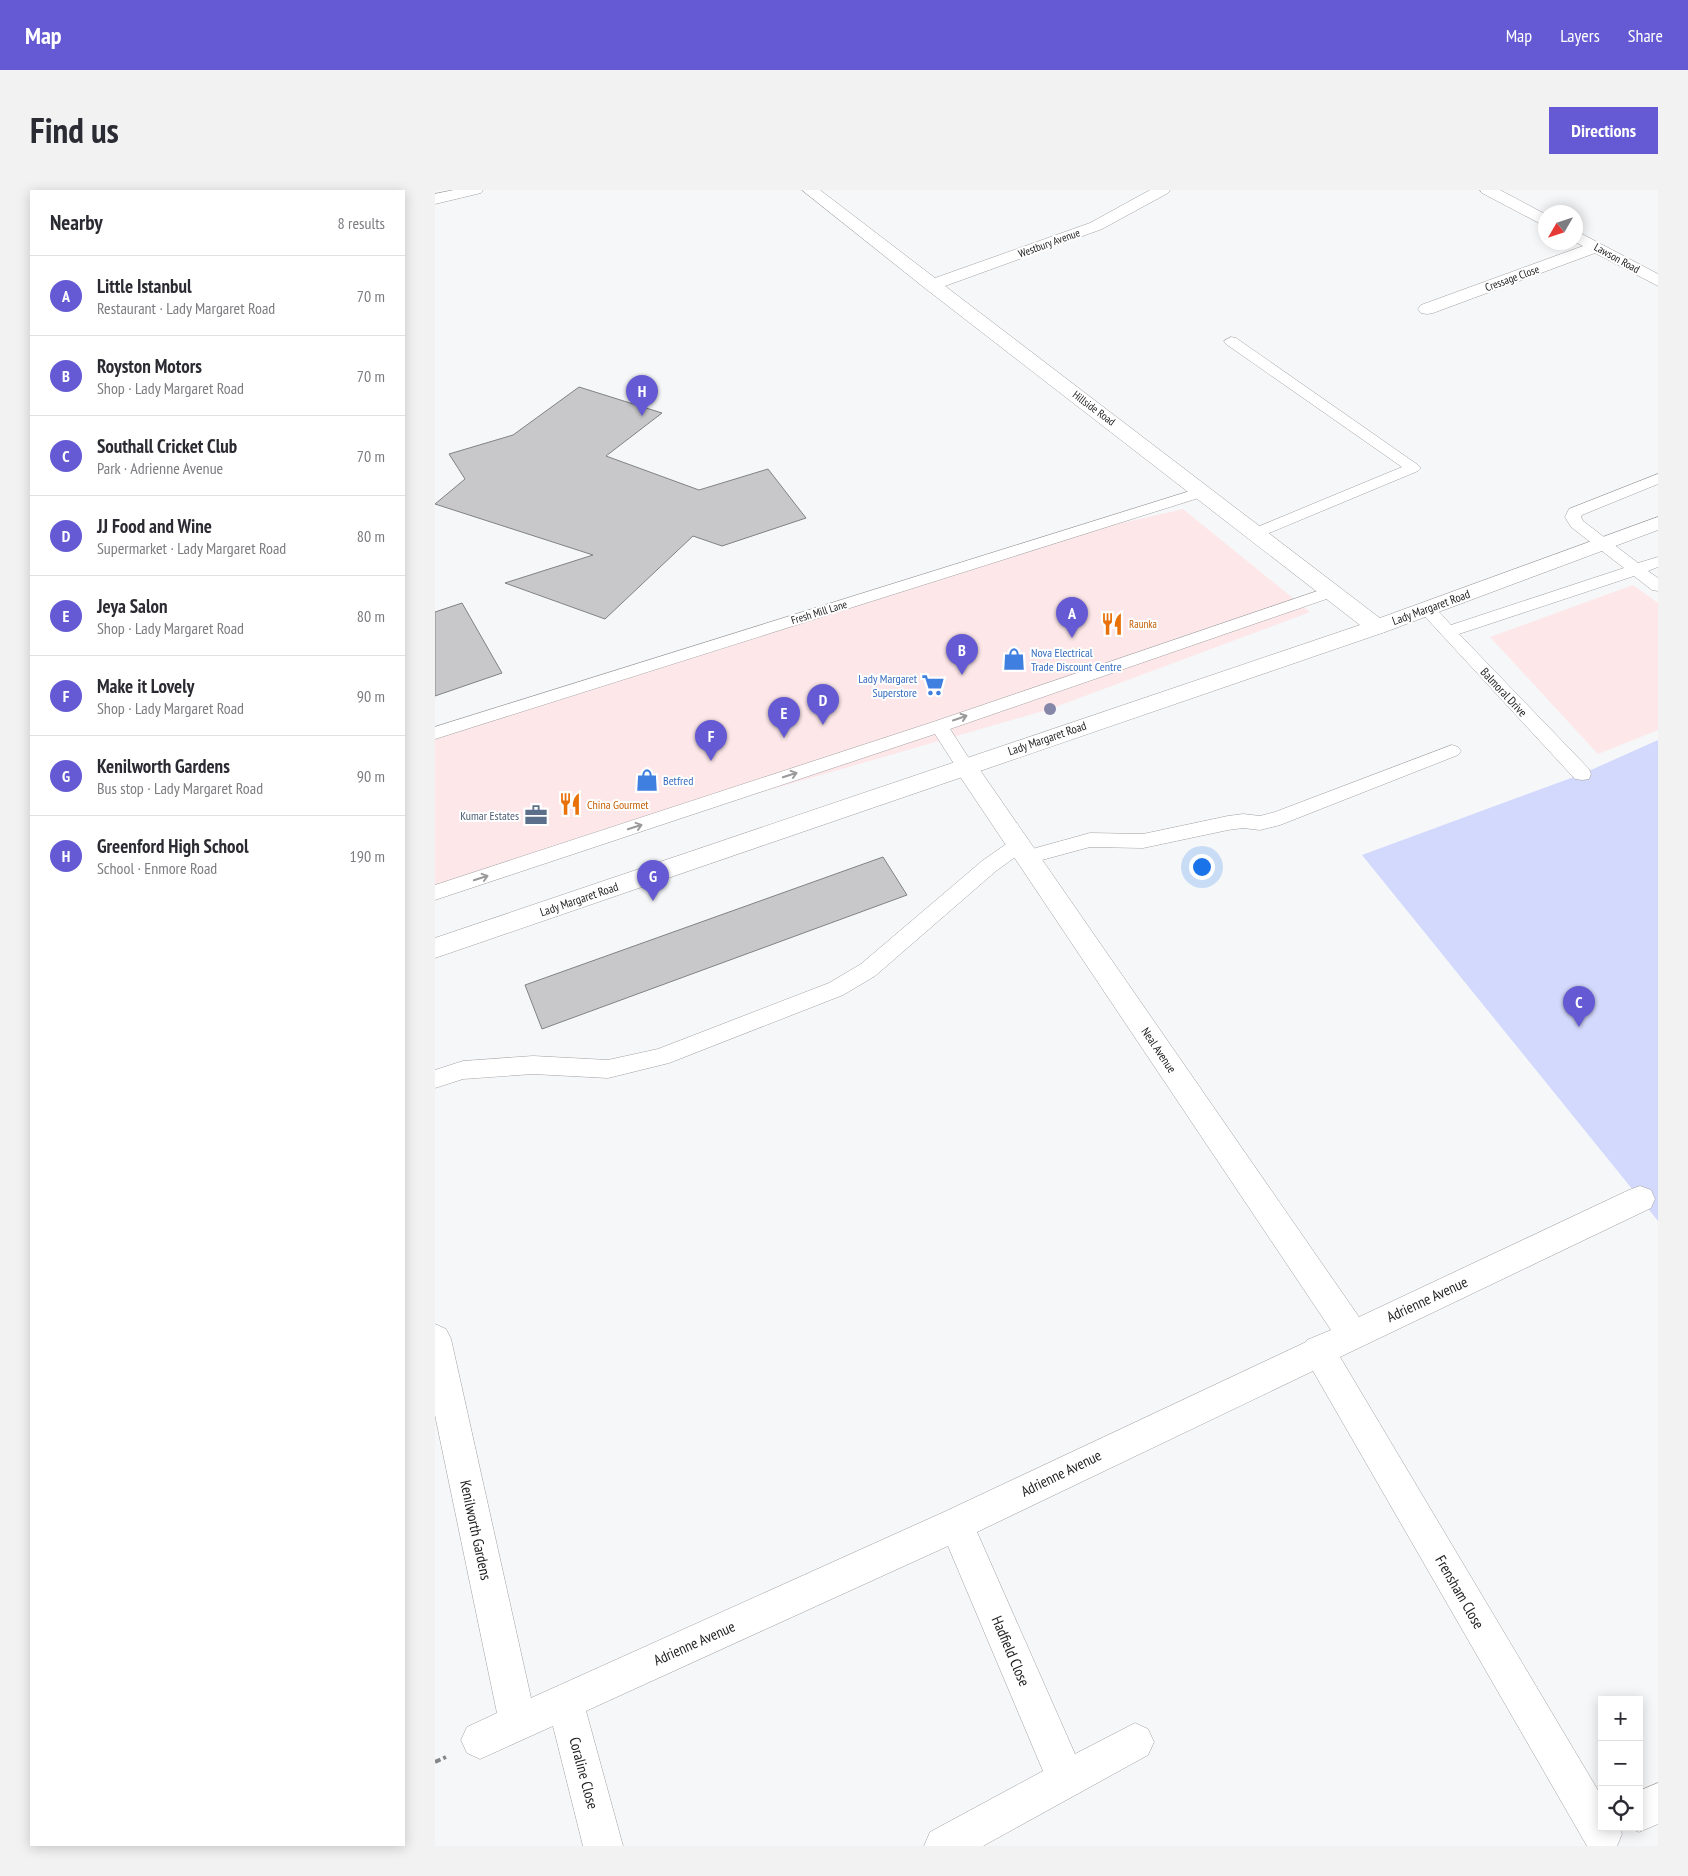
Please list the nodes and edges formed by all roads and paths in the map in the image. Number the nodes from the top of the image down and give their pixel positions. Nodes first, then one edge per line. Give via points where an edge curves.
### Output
1 (475, 190) edge
2 (810, 190) edge
3 (1162, 190) edge
4 (1488, 190) edge
5 (1509, 195) edge
6 (435, 199) edge
7 (1538, 215) edge
8 (1583, 240) edge
9 (1597, 247) junction
10 (1658, 281) edge
11 (932, 285) junction
12 (1427, 309) dead end
13 (1231, 341) dead end
14 (1658, 480) edge
15 (1203, 492) junction
16 (1658, 523) edge
17 (1256, 533) junction
18 (1603, 544) junction
19 (1658, 562) edge
20 (1636, 569) junction
21 (1658, 586) edge
22 (1333, 591) junction
23 (1426, 609) junction
24 (1377, 627) junction
25 (1448, 632) junction
26 (939, 726) junction
27 (435, 733) edge
28 (1452, 751) dead end
29 (965, 766) junction
30 (1582, 774) dead end
31 (1023, 851) junction
32 (435, 893) edge
33 (435, 948) edge
34 (435, 1080) edge
35 (1640, 1199) dead end
36 (1352, 1334) junction
37 (435, 1338) edge
38 (1318, 1350) junction
39 (956, 1524) junction
40 (565, 1701) junction
41 (518, 1722) junction
42 (480, 1740) dead end
43 (1135, 1742) dead end
44 (1066, 1779) junction
45 (1658, 1802) edge
46 (1643, 1811) edge
47 (1599, 1836) edge
48 (603, 1846) edge
49 (944, 1846) edge

1 - 6 street
2 - 11 street, Hillside Road
3 - 11 street, Westbury Avenue via 1096,226
4 - 5 street
5 - 7 street
8 - 9 street, Lawson Road
9 - 10 street, Lawson Road
9 - 12 street, Cressage Close
11 - 15 street, Hillside Road
13 - 17 lane via 1413,468
14 - 18 lane via 1575,512 1573,517 1577,524
15 - 17 street, Hillside Road
15 - 27 lane, Fresh Mill Lane
16 - 18 street, Lady Margaret Road
17 - 22 street, Hillside Road
18 - 20 lane
18 - 23 street, Lady Margaret Road
19 - 20 lane
20 - 21 lane
20 - 25 lane
22 - 24 street, Hillside Road
26 -> 22 lane
23 - 24 street, Lady Margaret Road
23 - 25 lane, Balmoral Drive
24 - 29 street, Lady Margaret Road
25 - 30 lane, Balmoral Drive
26 - 29 lane
32 -> 26 lane
28 - 31 lane via 1260,823 1228,823 1143,841 1091,840
29 - 31 street, Neal Avenue
29 - 33 street, Lady Margaret Road
31 - 34 lane via 989,866 868,970 836,989 661,1057 608,1069 533,1065 463,1070
31 - 36 street, Neal Avenue
35 - 36 street, Adrienne Avenue
36 - 38 street, Adrienne Avenue
37 - 41 street, Kenilworth Gardens
38 - 39 street, Adrienne Avenue
38 - 47 street, Frensham Close
39 - 40 street, Adrienne Avenue
39 - 44 street, Hadfield Close
40 - 41 street, Adrienne Avenue
40 - 48 street, Coraline Close
41 - 42 street, Adrienne Avenue
43 - 44 street
44 - 49 street
45 - 46 street

